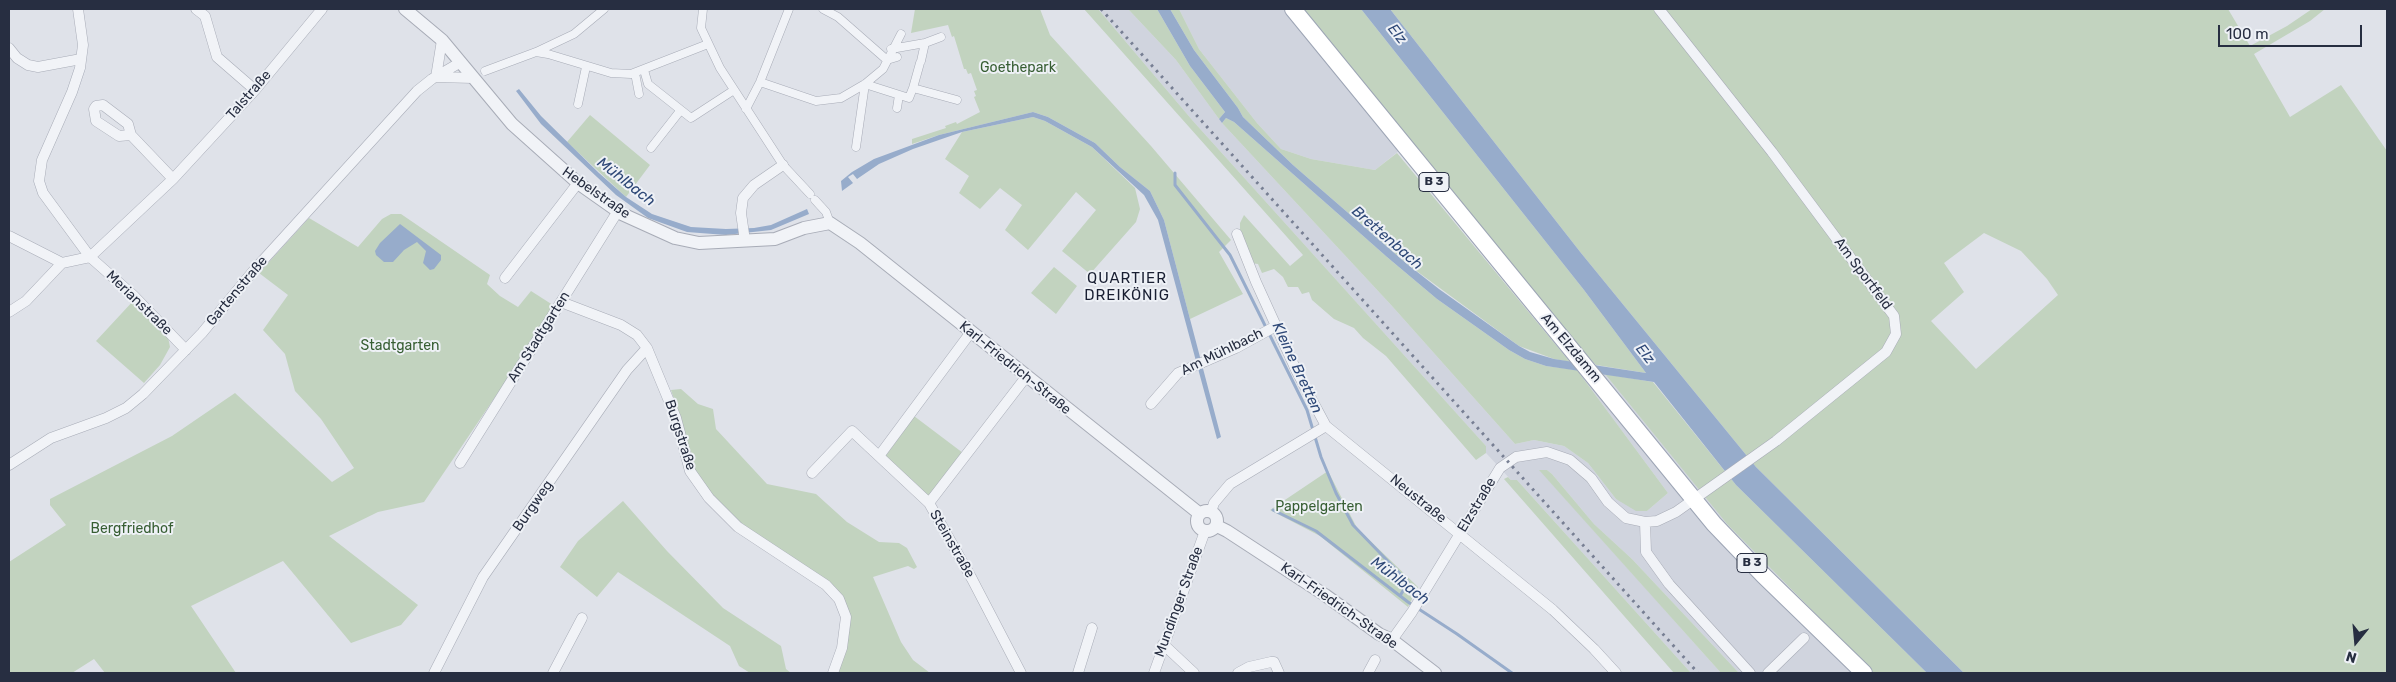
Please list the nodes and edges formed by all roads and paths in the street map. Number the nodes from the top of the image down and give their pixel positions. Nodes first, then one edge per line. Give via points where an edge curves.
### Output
1 (78, 9) edge
2 (196, 9) edge
3 (322, 9) edge
4 (405, 9) edge
5 (604, 9) edge
6 (703, 9) edge
7 (789, 9) edge
8 (823, 9) edge
9 (1293, 9) edge
10 (1659, 9) edge
11 (901, 34) dead end
12 (941, 37) dead end
13 (442, 40) junction
14 (925, 43) junction
15 (708, 44) junction
16 (9, 48) edge
17 (892, 50) junction
18 (536, 52) junction
19 (897, 57) dead end
20 (82, 59) junction
21 (887, 60) junction
22 (461, 62) junction
23 (586, 67) junction
24 (644, 70) junction
25 (485, 71) dead end
26 (635, 73) junction
27 (436, 77) junction
28 (473, 78) junction
29 (760, 82) junction
30 (866, 84) junction
31 (913, 88) junction
32 (255, 90) junction
33 (734, 90) junction
34 (639, 94) dead end
35 (899, 95) junction
36 (957, 100) dead end
37 (578, 104) dead end
38 (746, 108) junction
39 (897, 108) dead end
40 (680, 111) junction
41 (131, 135) dead end
42 (856, 147) dead end
43 (651, 148) dead end
44 (783, 165) junction
45 (173, 178) junction
46 (578, 183) junction
47 (618, 211) junction
48 (830, 223) junction
49 (744, 234) junction
50 (1237, 234) dead end
51 (9, 236) edge
52 (90, 257) junction
53 (62, 264) junction
54 (505, 278) dead end
55 (561, 302) junction
56 (9, 312) edge
57 (1276, 326) junction
58 (972, 332) junction
59 (646, 348) junction
60 (186, 350) junction
61 (1026, 377) junction
62 (1151, 404) dead end
63 (1325, 427) junction
64 (880, 456) junction
65 (460, 463) dead end
66 (9, 465) edge
67 (812, 473) dead end
68 (1693, 499) junction
69 (929, 503) junction
70 (1206, 513) junction
71 (1645, 522) junction
72 (1217, 526) junction
73 (1204, 532) junction
74 (1460, 534) junction
75 (582, 618) dead end
76 (1092, 628) dead end
77 (1804, 638) dead end
78 (1392, 640) junction
79 (1164, 644) junction
80 (1375, 660) dead end
81 (434, 673) edge
82 (553, 673) edge
83 (833, 673) edge
84 (1021, 673) edge
85 (1078, 673) edge
86 (1154, 673) edge
87 (1194, 673) edge
88 (1238, 673) edge
89 (1279, 673) edge
90 (1368, 673) edge
91 (1435, 673) edge
92 (1616, 673) edge
93 (1750, 673) edge
94 (1768, 673) edge
95 (1864, 673) edge

1 - 20 street, Merianstraße via 84,45
2 - 32 street via 205,16 217,57
3 - 32 street, Talstraße
4 - 13 street, Hebelstraße
5 - 18 street via 574,34
6 - 15 street via 701,28
7 - 29 street
8 - 21 street via 838,17
9 - 68 main road, Am Elzdamm / B 3
10 - 68 street, Am Sportfeld via 1772,152 1894,316 1896,334 1886,352 1772,444
11 - 17 street
12 - 14 street
13 - 22 street, Hebelstraße
13 - 27 street
14 - 17 street
14 - 31 street
15 - 24 street
15 - 33 street
16 - 20 street via 17,58 38,67
17 - 21 street
18 - 23 street
18 - 25 street
19 - 21 street
20 - 52 street, Merianstraße via 72,92 42,160 40,181 43,193
21 - 30 street via 883,69
22 - 27 street, Gartenstraße
22 - 28 street, Hebelstraße
23 - 26 street via 611,73
23 - 37 street
24 - 26 street
24 - 40 street via 648,84
26 - 34 street
27 - 28 street
27 - 60 street, Gartenstraße via 417,91
28 - 46 street, Hebelstraße via 512,124
29 - 30 street via 825,101 851,94
29 - 38 street
30 - 35 street
30 - 42 street
31 - 35 street via 909,98
31 - 36 street
32 - 45 street, Talstraße
33 - 38 street
33 - 40 street via 691,118
35 - 39 street
38 - 44 street
40 - 43 street
41 - 45 street
44 - 48 street via 826,212
44 - 49 street via 754,185 743,198
45 - 52 street, Talstraße
46 - 47 street, Hebelstraße
46 - 54 street
47 - 49 street, Hebelstraße via 659,232 692,242 713,244
47 - 55 street, Am Stadtgarten
48 - 49 street, Hebelstraße via 775,238
48 - 58 street, Karl-Friedrich-Straße via 850,235
50 - 57 street
51 - 53 street
52 - 53 street
52 - 60 street, Merianstraße via 133,295
53 - 56 street via 26,302
55 - 59 street, Burgstraße via 621,325 637,335
55 - 65 street, Am Stadtgarten
57 - 62 street, Am Mühlbach via 1236,348 1178,373
57 - 63 street
58 - 61 street, Karl-Friedrich-Straße
58 - 64 street
59 - 81 street, Burgweg via 627,370 483,577
59 - 83 street, Burgstraße via 676,418 690,471 709,498 738,527 826,585 839,599 846,617 842,648
60 - 66 street, Gartenstraße via 126,408 51,438
61 - 69 street, Steinstraße
61 - 70 street, Karl-Friedrich-Straße
63 - 70 street via 1230,484
63 - 74 street, Neustraße
64 - 67 street via 852,431
64 - 69 street
68 - 71 street via 1676,512 1657,521
68 - 95 main road, Am Elzdamm / B 3 via 1763,575
69 - 84 street, Steinstraße
70 - 72 street, Karl-Friedrich-Straße via 1217,519
70 - 73 street via 1197,524
71 - 74 street, Elzstraße via 1626,518 1608,502 1591,478 1570,460 1547,452 1516,457 1500,468
71 - 93 street via 1646,552 1669,584
72 - 73 street
72 - 78 street, Karl-Friedrich-Straße
73 - 79 street, Mundinger Straße
74 - 78 street, Elzstraße
74 - 92 street, Neustraße via 1553,610
75 - 82 street
76 - 85 street
77 - 94 street
78 - 91 street, Karl-Friedrich-Straße
79 - 86 street, Mundinger Straße
79 - 87 street
80 - 90 street
88 - 89 street via 1249,667 1274,662

